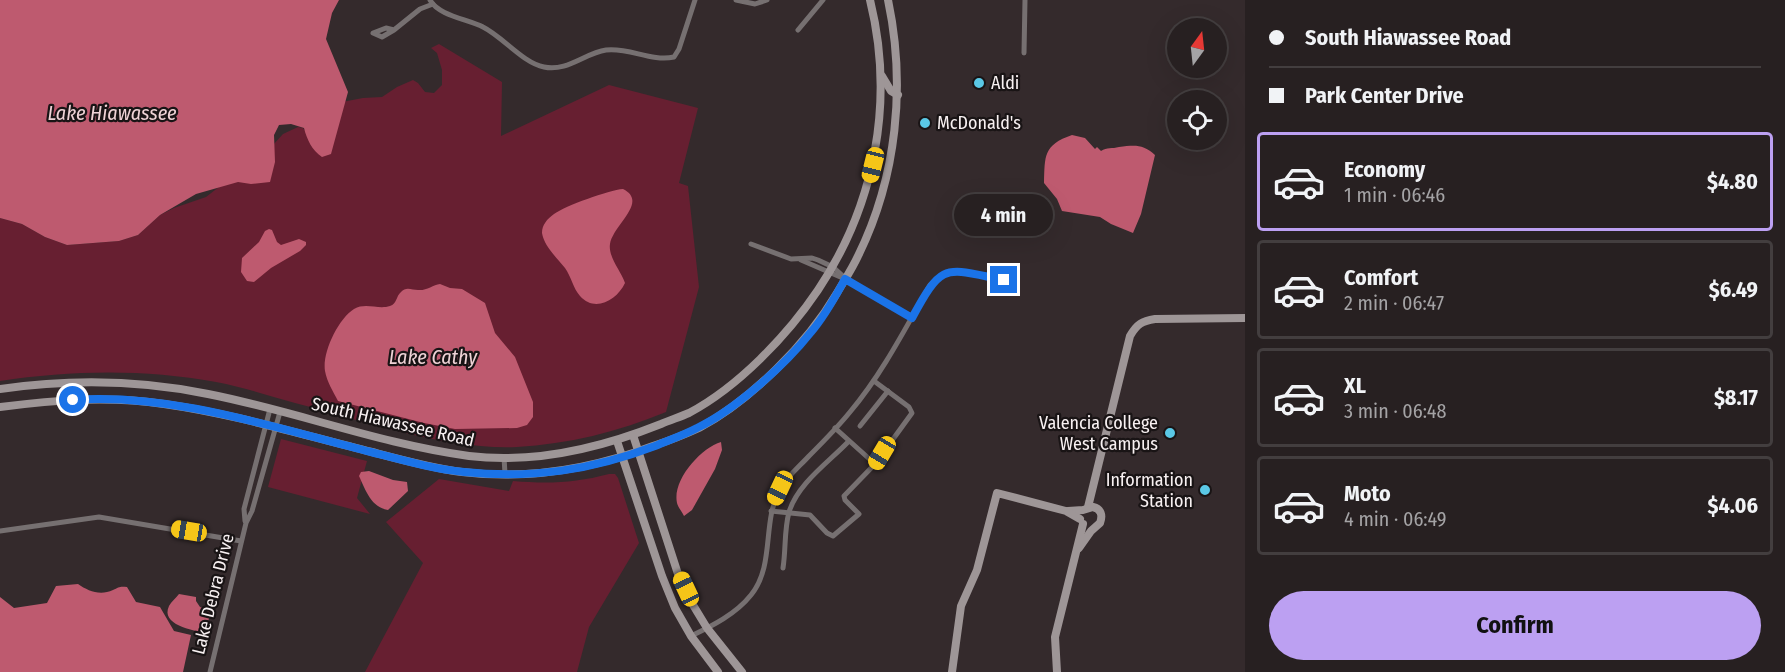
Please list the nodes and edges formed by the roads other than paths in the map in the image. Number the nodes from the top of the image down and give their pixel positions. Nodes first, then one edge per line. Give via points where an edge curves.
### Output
1 (695, 0) edge
2 (736, 0) edge
3 (767, 0) edge
4 (823, 0) edge
5 (870, 0) edge
6 (888, 0) edge
7 (1025, 0) edge
8 (432, 2) edge
9 (394, 30) dead end
10 (798, 30) dead end
11 (1024, 53) dead end
12 (880, 69) junction
13 (898, 95) junction
14 (751, 244) dead end
15 (831, 270) junction
16 (845, 279) junction
17 (1004, 280) dead end
18 (912, 318) junction
19 (1245, 318) edge
20 (874, 381) junction
21 (0, 388) edge
22 (888, 391) junction
23 (0, 407) edge
24 (270, 409) junction
25 (280, 412) junction
26 (264, 425) junction
27 (860, 426) dead end
28 (276, 428) junction
29 (835, 429) junction
30 (633, 435) junction
31 (617, 441) junction
32 (849, 441) junction
33 (638, 452) junction
34 (504, 457) junction
35 (621, 458) junction
36 (875, 464) junction
37 (505, 474) junction
38 (251, 477) junction
39 (261, 480) junction
40 (1094, 480) junction
41 (1098, 509) junction
42 (771, 511) junction
43 (789, 513) junction
44 (1083, 515) junction
45 (246, 522) junction
46 (1094, 528) junction
47 (0, 531) edge
48 (241, 541) junction
49 (1077, 552) junction
50 (783, 568) dead end
51 (707, 628) junction
52 (691, 636) junction
53 (210, 672) edge
54 (718, 672) edge
55 (742, 672) edge
56 (952, 672) edge
57 (1057, 672) edge

1 - 8 street via 674,57 665,59 614,49 554,68 532,62 484,27 440,10
2 - 3 street via 755,4
4 - 10 street
5 - 12 street, South Hiawassee Road
6 - 13 street, South Hiawassee Road
7 - 11 street
8 - 9 street
12 - 13 street via 886,84
12 - 15 street, South Hiawassee Road via 881,105 866,194
13 - 16 street, South Hiawassee Road via 884,187 868,233
14 - 15 street via 782,257 812,258
15 - 16 street
15 - 30 street, South Hiawassee Road via 790,329 740,376 688,413
16 - 18 street
16 - 33 street, South Hiawassee Road via 812,332 761,383 699,428
17 - 18 street via 948,272 930,285
18 - 20 street
19 - 40 street via 1155,319 1135,327
20 - 22 street
20 - 29 street
21 - 24 street, South Hiawassee Road via 79,382 128,384 206,393
22 - 27 street
22 - 36 street via 912,413
23 - 26 street, South Hiawassee Road via 92,398 122,400 187,408
24 - 25 street, South Hiawassee Road
24 - 26 street, Lake Debra Drive
25 - 28 street, Lake Debra Drive
25 - 34 street, South Hiawassee Road via 442,451
26 - 28 street, South Hiawassee Road
26 - 38 street, Lake Debra Drive
28 - 37 street, South Hiawassee Road via 424,465
28 - 39 street, Lake Debra Drive
29 - 32 street
29 - 42 street via 780,488
30 - 31 street, South Hiawassee Road
30 - 33 street
31 - 34 street, South Hiawassee Road via 553,454
31 - 35 street
32 - 36 street
32 - 43 street via 804,485
33 - 35 street, South Hiawassee Road
33 - 51 street via 678,574
34 - 37 street
35 - 37 street, South Hiawassee Road via 544,474
35 - 52 street via 662,576
36 - 43 street via 844,496 859,514 836,535 827,533 810,515
38 - 39 street
38 - 45 street, Lake Debra Drive via 244,509
39 - 45 street, Lake Debra Drive
40 - 41 street
40 - 44 street
41 - 44 street
41 - 46 street via 1102,520
42 - 43 street
42 - 51 street via 766,559 753,593
43 - 50 street
44 - 46 street
44 - 49 street
44 - 56 street via 997,493 977,570 961,606
45 - 48 street, Lake Debra Drive
46 - 49 street
47 - 48 street via 101,517
48 - 53 street, Lake Debra Drive
49 - 57 street via 1055,638
51 - 52 street
51 - 55 street
52 - 54 street

